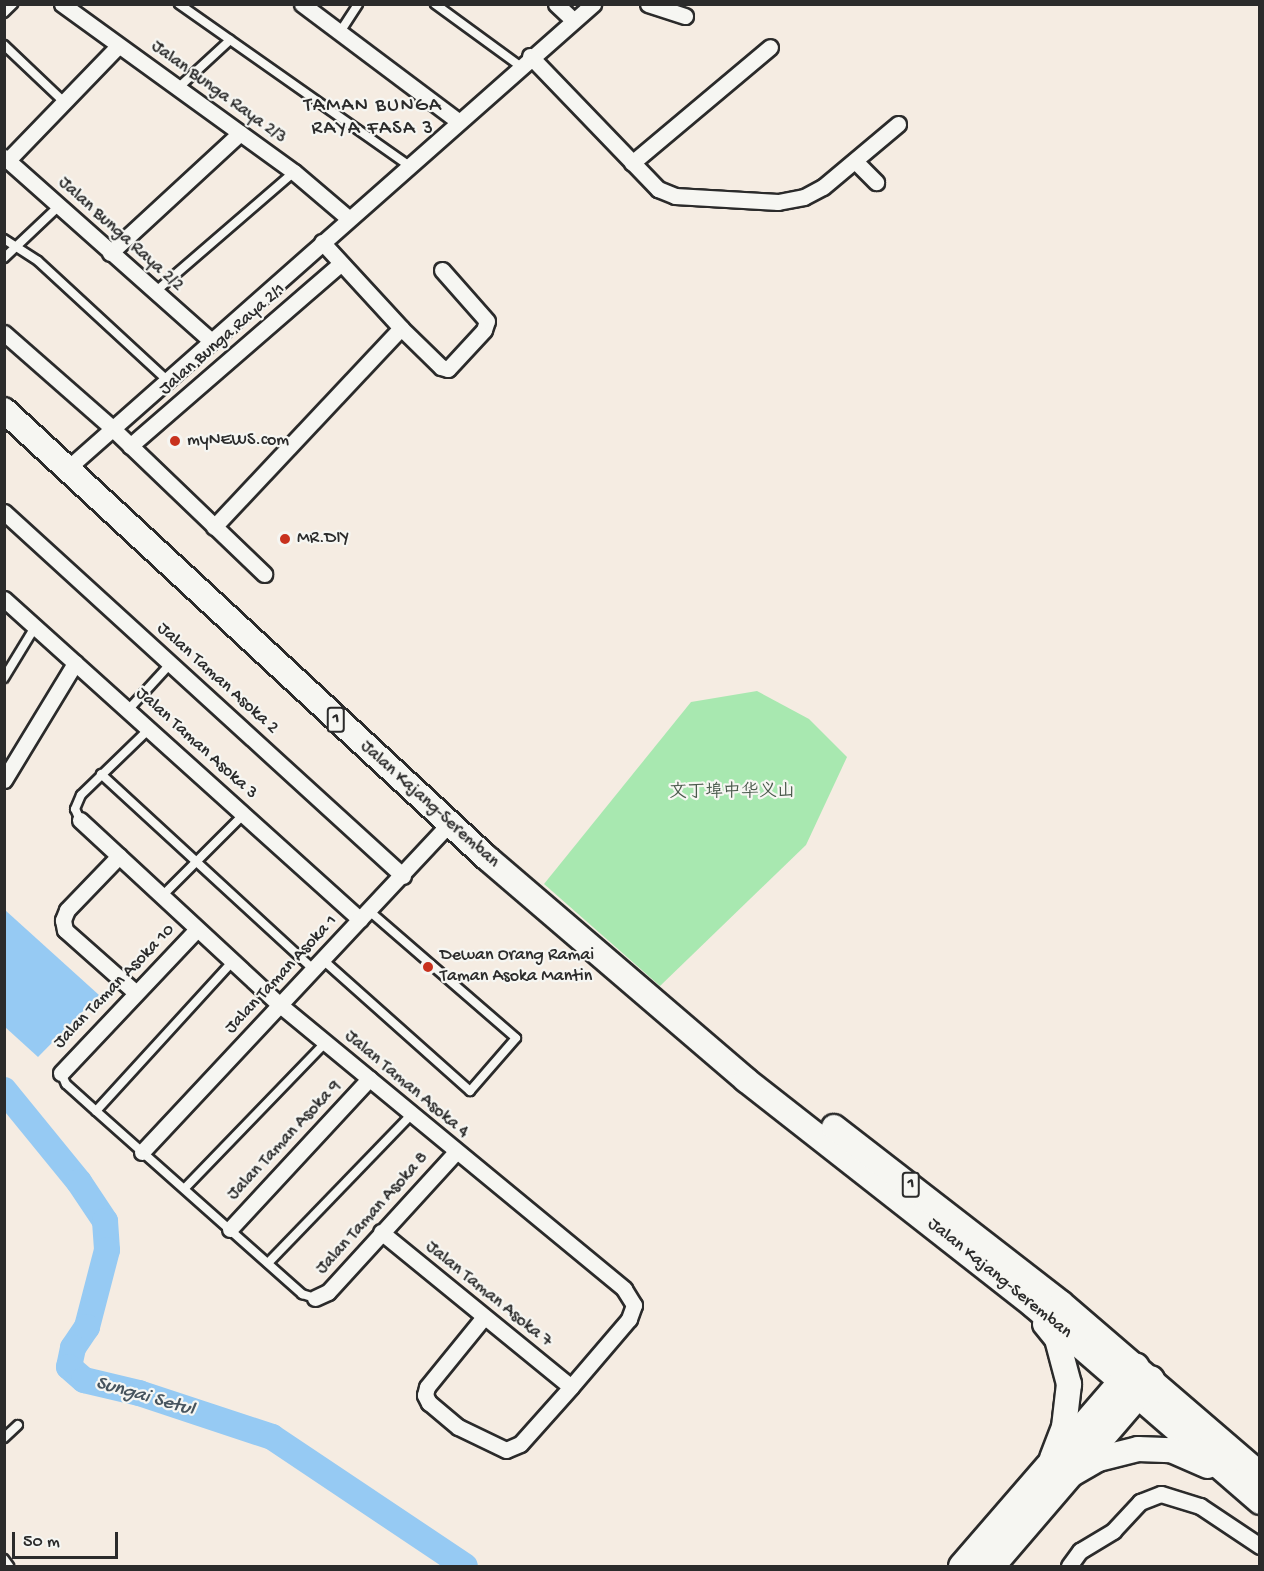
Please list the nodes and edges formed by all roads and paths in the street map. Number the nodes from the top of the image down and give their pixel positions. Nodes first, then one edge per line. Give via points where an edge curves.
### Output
1 (13, 4) edge
2 (62, 4) edge
3 (180, 4) edge
4 (302, 4) edge
5 (358, 4) edge
6 (435, 4) edge
7 (556, 4) edge
8 (593, 4) edge
9 (648, 4) edge
10 (4, 13) edge
11 (685, 16) dead end
12 (573, 20) junction
13 (340, 32) junction
14 (230, 40) junction
15 (4, 45) edge
16 (118, 46) junction
17 (770, 47) dead end
18 (525, 61) junction
19 (178, 88) junction
20 (66, 104) junction
21 (458, 121) junction
22 (898, 124) dead end
23 (240, 133) junction
24 (6, 159) edge
25 (855, 161) junction
26 (632, 164) junction
27 (408, 165) junction
28 (294, 172) junction
29 (876, 182) dead end
30 (58, 207) junction
31 (348, 218) junction
32 (4, 239) edge
33 (321, 242) junction
34 (16, 246) junction
35 (110, 253) junction
36 (4, 258) edge
37 (341, 263) junction
38 (442, 270) dead end
39 (155, 292) junction
40 (400, 328) junction
41 (4, 333) edge
42 (211, 341) junction
43 (167, 380) junction
44 (4, 410) edge
45 (112, 428) junction
46 (130, 446) junction
47 (68, 468) junction
48 (4, 512) edge
49 (214, 527) junction
50 (264, 574) dead end
51 (4, 599) edge
52 (35, 627) junction
53 (75, 663) junction
54 (171, 663) junction
55 (4, 678) edge
56 (128, 710) junction
57 (149, 729) junction
58 (101, 774) junction
59 (4, 780) edge
60 (244, 814) junction
61 (80, 820) joint
62 (449, 824) junction
63 (119, 856) junction
64 (198, 861) junction
65 (403, 876) junction
66 (162, 896) junction
67 (364, 915) junction
68 (197, 929) junction
69 (232, 962) junction
70 (319, 965) junction
71 (135, 993) junction
72 (280, 1005) junction
73 (676, 1020) junction
74 (325, 1043) junction
75 (62, 1073) joint
76 (369, 1079) junction
77 (96, 1111) junction
78 (411, 1114) junction
79 (142, 1152) junction
80 (456, 1152) junction
81 (185, 1188) junction
82 (230, 1229) junction
83 (381, 1232) junction
84 (268, 1263) junction
85 (315, 1298) joint
86 (1034, 1306) junction
87 (483, 1318) junction
88 (1136, 1380) junction
89 (572, 1387) junction
90 (18, 1425) dead end
91 (4, 1438) edge
92 (1059, 1469) junction
93 (1260, 1474) edge
94 (1232, 1476) junction
95 (1260, 1502) edge
96 (1260, 1546) edge
97 (4, 1558) edge
98 (9, 1566) edge
99 (962, 1566) edge
100 (990, 1566) edge
101 (1069, 1566) edge

1 - 10 lane
2 - 16 street, Jalan Bunga Raya 2/3
3 - 14 lane
4 - 13 street
5 - 13 lane
6 - 18 lane
7 - 12 street
8 - 12 street
9 - 11 street
12 - 18 street
13 - 21 street
14 - 19 lane
14 - 27 lane
15 - 20 lane
16 - 19 street, Jalan Bunga Raya 2/3
16 - 20 street
17 - 26 street
18 - 21 street
18 - 26 street
19 - 23 street, Jalan Bunga Raya 2/3
20 - 24 street
21 - 27 street
22 - 25 street
23 - 28 street, Jalan Bunga Raya 2/3
23 - 35 street
24 - 30 street, Jalan Bunga Raya 2/2
25 - 26 street via 804,197 778,202 675,196 658,189
25 - 29 street
27 - 31 street
28 - 31 street, Jalan Bunga Raya 2/3
28 - 39 lane
30 - 34 lane
30 - 35 street, Jalan Bunga Raya 2/2
31 - 33 street
32 - 34 lane
33 - 37 street
33 - 42 street
34 - 36 lane
34 - 43 lane via 38,261
35 - 39 street, Jalan Bunga Raya 2/2
37 - 40 street
37 - 46 street, Jalan Bunga Raya 2/1
38 - 40 street via 485,317 484,330 448,369 441,367
39 - 42 street, Jalan Bunga Raya 2/2
40 - 49 street
41 - 45 street
42 - 43 street
43 - 45 street
44 - 47 main road, Jalan Kajang-Seremban / 1
45 - 46 street
45 - 47 street
46 - 49 street
47 - 62 main road, Jalan Kajang-Seremban / 1
48 - 54 street, Jalan Taman Asoka 2
49 - 50 street
51 - 52 street, Jalan Taman Asoka 3
52 - 53 street, Jalan Taman Asoka 3
52 - 55 lane
53 - 56 street, Jalan Taman Asoka 3
53 - 59 street
54 - 56 lane
54 - 65 street, Jalan Taman Asoka 2
56 - 57 street, Jalan Taman Asoka 3
57 - 58 lane
57 - 60 street, Jalan Taman Asoka 3
58 - 61 lane via 81,795 75,809
58 - 64 lane
60 - 64 lane
60 - 67 street, Jalan Taman Asoka 3
61 - 63 street, Jalan Taman Asoka 4
62 - 65 street, Jalan Taman Asoka 1
62 - 73 main road, Jalan Kajang-Seremban / 1
63 - 66 street, Jalan Taman Asoka 4
63 - 71 street via 67,910 63,920 65,930
64 - 66 lane
64 - 70 lane
65 - 67 street, Jalan Taman Asoka 1
66 - 68 street, Jalan Taman Asoka 4
67 - 70 street, Jalan Taman Asoka 1
67 - 70 lane via 516,1038 470,1091
68 - 69 street, Jalan Taman Asoka 4
68 - 71 street, Jalan Taman Asoka 10
69 - 72 street, Jalan Taman Asoka 4
69 - 77 lane
70 - 72 street, Jalan Taman Asoka 1
71 - 75 street, Jalan Taman Asoka 10
72 - 74 street, Jalan Taman Asoka 4
72 - 79 street, Jalan Taman Asoka 1
73 - 86 main road, Jalan Kajang-Seremban / 1 via 746,1080
73 - 88 main road, Jalan Kajang-Seremban / 1 via 757,1070 888,1168
74 - 76 street, Jalan Taman Asoka 4
74 - 81 lane
75 - 77 lane via 66,1083
76 - 78 street, Jalan Taman Asoka 4
76 - 82 street, Jalan Taman Asoka 9
77 - 79 lane
78 - 80 street, Jalan Taman Asoka 4
78 - 84 lane
79 - 81 lane
80 - 83 street, Jalan Taman Asoka 8
80 - 89 street, Jalan Taman Asoka 4 via 631,1298 633,1311 629,1319
81 - 82 lane
82 - 84 lane
83 - 85 street, Jalan Taman Asoka 8 via 328,1292
83 - 87 street, Jalan Taman Asoka 7
84 - 85 lane via 302,1294
86 - 88 main road, Jalan Kajang-Seremban / 1
86 - 92 main road via 1057,1339 1069,1384
87 - 89 street, Jalan Taman Asoka 7
87 - 89 street via 425,1395 458,1427 506,1450 520,1443
88 - 92 highway
88 - 93 main road, Jalan Kajang-Seremban / 1
88 - 94 main road, Jalan Kajang-Seremban / 1
90 - 91 lane
92 - 94 main road via 1116,1453 1156,1449 1191,1456
92 - 99 highway
92 - 100 highway
94 - 95 main road, Jalan Kajang-Seremban / 1
96 - 101 street via 1200,1506 1161,1494 1140,1502 1113,1531 1080,1551
97 - 98 lane

